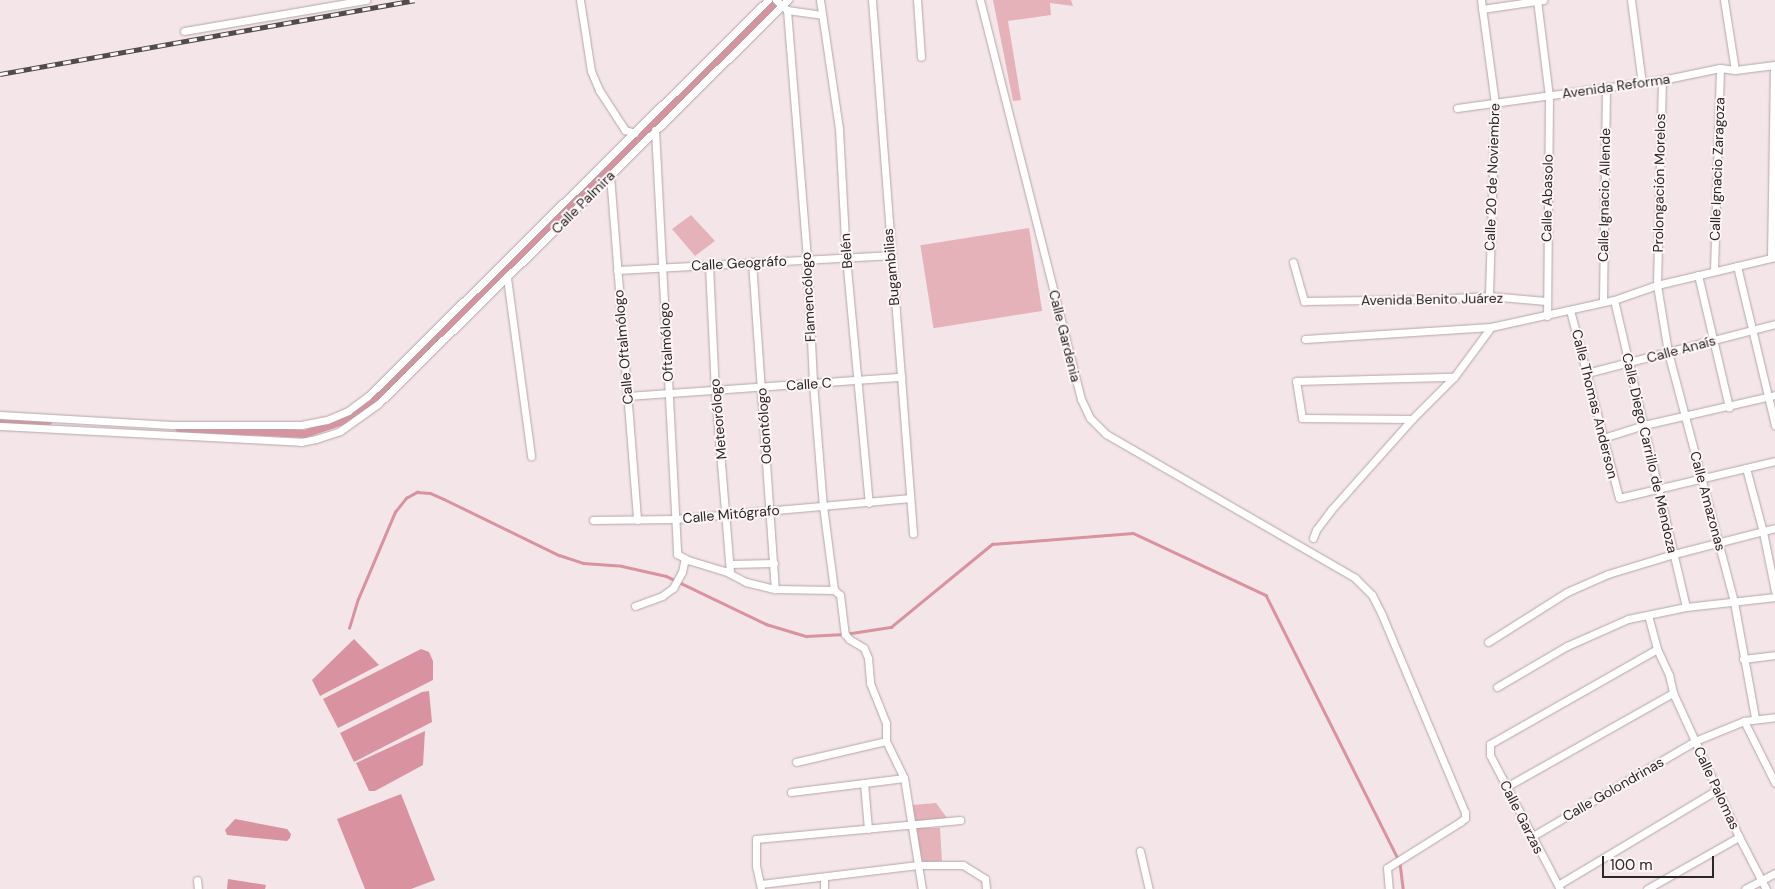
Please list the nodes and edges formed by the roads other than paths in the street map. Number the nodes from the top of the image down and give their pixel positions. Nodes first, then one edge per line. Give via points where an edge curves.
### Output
1 (366, 0) edge
2 (580, 0) edge
3 (768, 0) edge
4 (820, 0) edge
5 (872, 0) edge
6 (917, 0) edge
7 (980, 0) edge
8 (1481, 0) edge
9 (1539, 0) edge
10 (1631, 0) edge
11 (1724, 0) edge
12 (783, 3) edge
13 (1482, 9) junction
14 (822, 15) junction
15 (184, 31) dead end
16 (921, 57) dead end
17 (1774, 65) edge
18 (1720, 68) junction
19 (1735, 70) junction
20 (1662, 80) junction
21 (1642, 83) junction
22 (1606, 88) junction
23 (1549, 96) junction
24 (678, 98) junction
25 (1495, 103) junction
26 (1457, 108) dead end
27 (655, 130) junction
28 (635, 133) junction
29 (610, 175) junction
30 (890, 255) junction
31 (846, 257) junction
32 (1773, 257) edge
33 (807, 259) junction
34 (752, 262) junction
35 (1293, 262) dead end
36 (710, 265) junction
37 (1737, 266) junction
38 (661, 267) junction
39 (617, 270) junction
40 (1714, 271) junction
41 (1698, 276) junction
42 (508, 278) junction
43 (1657, 285) junction
44 (1489, 296) junction
45 (1614, 300) junction
46 (1546, 301) junction
47 (1603, 302) junction
48 (1570, 310) junction
49 (1547, 316) junction
50 (1775, 324) edge
51 (1491, 326) junction
52 (1751, 330) junction
53 (1305, 339) dead end
54 (1712, 341) junction
55 (1668, 352) junction
56 (1629, 362) junction
57 (1587, 373) junction
58 (901, 377) junction
59 (1454, 377) junction
60 (858, 380) junction
61 (813, 383) junction
62 (761, 387) junction
63 (715, 390) junction
64 (668, 393) junction
65 (1775, 395) edge
66 (627, 396) junction
67 (1767, 397) junction
68 (1729, 407) junction
69 (0, 415) edge
70 (1684, 415) junction
71 (1412, 419) junction
72 (1644, 425) junction
73 (0, 426) edge
74 (1775, 426) edge
75 (1603, 438) junction
76 (531, 456) dead end
77 (1775, 461) edge
78 (1746, 468) junction
79 (1701, 478) junction
80 (1658, 489) junction
81 (910, 498) junction
82 (869, 503) junction
83 (823, 506) junction
84 (770, 511) junction
85 (726, 515) junction
86 (676, 519) junction
87 (593, 520) dead end
88 (637, 520) junction
89 (1775, 528) edge
90 (1763, 532) junction
91 (913, 533) dead end
92 (1313, 538) dead end
93 (1720, 544) junction
94 (1674, 554) junction
95 (685, 558) junction
96 (774, 563) junction
97 (730, 564) junction
98 (730, 573) junction
99 (775, 589) junction
100 (834, 590) junction
101 (1775, 591) edge
102 (1775, 597) edge
103 (1734, 602) junction
104 (635, 606) dead end
105 (1686, 607) junction
106 (1648, 615) junction
107 (1488, 642) dead end
108 (1657, 649) junction
109 (1775, 655) edge
110 (1743, 659) junction
111 (1497, 687) dead end
112 (1673, 693) junction
113 (1775, 717) edge
114 (1755, 718) junction
115 (1744, 721) junction
116 (886, 741) junction
117 (1695, 741) junction
118 (796, 762) dead end
119 (904, 778) junction
120 (1775, 782) edge
121 (864, 783) junction
122 (1506, 787) junction
123 (1717, 790) junction
124 (791, 792) dead end
125 (960, 820) dead end
126 (912, 825) junction
127 (868, 829) junction
128 (1531, 836) junction
129 (1739, 836) junction
130 (1140, 851) dead end
131 (918, 865) junction
132 (1775, 873) edge
133 (824, 877) junction
134 (196, 880) dead end
135 (1761, 880) junction
136 (761, 886) edge
137 (1559, 887) edge
138 (198, 889) edge
139 (824, 889) edge
140 (922, 889) edge
141 (986, 889) edge
142 (1150, 889) edge
143 (1389, 889) edge
144 (1647, 889) edge
145 (1745, 889) edge
146 (1766, 889) edge

1 - 15 street
2 - 28 street via 591,71 599,90 625,130
3 - 24 street
4 - 14 street, Belén
5 - 30 street, Bugambilias
6 - 16 street
7 - 143 street, Calle Gardenia via 1082,400 1090,418 1106,434 1354,578 1372,595 1382,615 1465,818 1387,868
8 - 13 street, Calle 20 de Noviembre
9 - 13 street
9 - 23 street, Calle Abasolo
10 - 21 street
11 - 19 street
12 - 14 street
12 - 24 street, Calle Palmira
12 - 33 street, Flamencólogo
13 - 25 street, Calle 20 de Noviembre
14 - 31 street, Belén via 839,129
17 - 19 street, Avenida Reforma
17 - 32 street
18 - 19 street, Avenida Reforma
18 - 20 street, Avenida Reforma
18 - 40 street, Calle Ignacio Zaragoza
20 - 21 street, Avenida Reforma
20 - 43 street, Prolongación Morelos
21 - 22 street, Avenida Reforma
22 - 23 street, Avenida Reforma
22 - 47 street, Calle Ignacio Allende
23 - 25 street, Avenida Reforma
23 - 46 street, Calle Abasolo
24 - 27 street, Calle Palmira
24 - 28 street
25 - 26 street, Avenida Reforma
25 - 44 street, Calle 20 de Noviembre
27 - 29 street, Calle Palmira
27 - 38 street, Oftalmólogo
28 - 69 street via 368,396 348,411 327,420 301,425 172,425
29 - 39 street, Calle Oftalmólogo
29 - 42 street, Calle Palmira
30 - 31 street, Calle Geográfo
30 - 58 street, Bugambilias
31 - 33 street, Calle Geográfo
31 - 60 street, Belén
32 - 37 street, Avenida Benito Juárez
33 - 34 street, Calle Geográfo
33 - 61 street, Flamencólogo
34 - 36 street, Calle Geográfo
34 - 62 street, Odontólogo
35 - 44 street, Avenida Benito Juárez via 1304,301
36 - 38 street, Calle Geográfo
36 - 63 street, Meteorólogo
37 - 40 street, Avenida Benito Juárez
37 - 52 street
38 - 39 street, Calle Geográfo
38 - 64 street, Oftalmólogo
39 - 66 street, Calle Oftalmólogo
40 - 41 street, Avenida Benito Juárez
41 - 43 street, Avenida Benito Juárez
41 - 54 street
42 - 73 street, Calle Palmira via 378,404 340,430 316,439 301,442
42 - 76 street
43 - 45 street, Avenida Benito Juárez
43 - 55 street, Calle Amazonas
44 - 46 street, Avenida Benito Juárez
45 - 47 street, Avenida Benito Juárez
45 - 56 street, Calle Diego Carrillo de Mendoza
46 - 49 street
47 - 48 street, Avenida Benito Juárez
48 - 49 street, Avenida Benito Juárez
48 - 57 street, Calle Thomas Anderson
49 - 51 street, Avenida Benito Juárez
50 - 52 street, Calle Anaís
51 - 53 street, Avenida Benito Juárez
51 - 59 street
52 - 54 street, Calle Anaís
52 - 67 street
54 - 55 street, Calle Anaís
54 - 68 street
55 - 56 street, Calle Anaís
55 - 70 street, Calle Amazonas
56 - 57 street, Calle Anaís
56 - 72 street, Calle Diego Carrillo de Mendoza
57 - 75 street, Calle Thomas Anderson
58 - 60 street, Calle C
58 - 81 street, Bugambilias
59 - 71 street
59 - 71 street via 1296,381 1302,418
60 - 61 street, Calle C
60 - 82 street, Belén
61 - 62 street, Calle C
61 - 83 street, Flamencólogo
62 - 63 street, Calle C
62 - 84 street, Odontólogo
63 - 64 street, Calle C
63 - 85 street, Meteorólogo
64 - 66 street, Calle C
64 - 86 street, Oftalmólogo
65 - 67 street
66 - 88 street, Calle Oftalmólogo
67 - 68 street
67 - 74 street
68 - 70 street
70 - 72 street
70 - 79 street, Calle Amazonas
71 - 92 street via 1332,510
72 - 75 street
72 - 80 street, Calle Diego Carrillo de Mendoza
75 - 80 street, Calle Thomas Anderson via 1619,498
77 - 78 street
78 - 79 street
78 - 90 street
79 - 80 street
79 - 93 street, Calle Amazonas
80 - 94 street, Calle Diego Carrillo de Mendoza
81 - 82 street, Calle Mitógrafo
81 - 91 street, Bugambilias
82 - 83 street, Calle Mitógrafo
83 - 84 street, Calle Mitógrafo
83 - 100 street, Flamencólogo
84 - 85 street, Calle Mitógrafo
84 - 96 street, Odontólogo
85 - 86 street, Calle Mitógrafo
85 - 97 street, Meteorólogo
86 - 88 street, Calle Mitógrafo
86 - 95 street, Oftalmólogo via 677,554
87 - 88 street, Calle Mitógrafo
89 - 90 street
90 - 93 street
90 - 101 street
93 - 94 street
93 - 103 street, Calle Amazonas
94 - 105 street, Calle Diego Carrillo de Mendoza
94 - 107 street via 1608,574 1567,592
95 - 98 street
95 - 104 street via 677,582 669,592
96 - 97 street
96 - 99 street, Odontólogo
97 - 98 street, Meteorólogo
98 - 99 street via 746,582
99 - 100 street
100 - 116 street, Flamencólogo via 842,603 845,634 864,648 868,658 870,683 886,723
102 - 103 street
103 - 105 street
103 - 110 street, Calle Amazonas
105 - 106 street
106 - 108 street, Calle Palomas
106 - 111 street via 1628,619 1576,642
108 - 112 street, Calle Palomas
108 - 122 street, Calle Garzas via 1490,744 1490,755
109 - 110 street
110 - 114 street, Calle Amazonas
112 - 117 street, Calle Palomas
112 - 122 street
113 - 114 street, Calle Golondrinas
114 - 115 street, Calle Golondrinas
115 - 117 street, Calle Golondrinas
115 - 120 street
116 - 118 street
116 - 119 street, Flamencólogo
117 - 123 street, Calle Palomas
117 - 128 street, Calle Golondrinas
119 - 121 street
119 - 126 street, Flamencólogo
121 - 124 street
121 - 127 street
122 - 128 street, Calle Garzas
123 - 129 street, Calle Palomas
123 - 137 street
125 - 126 street
126 - 127 street
126 - 131 street, Flamencólogo
127 - 136 street via 756,839 756,866
128 - 137 street, Calle Garzas
129 - 135 street, Calle Palomas
129 - 144 street
130 - 142 street
131 - 133 street
131 - 140 street, Flamencólogo
131 - 141 street via 963,865 985,879
132 - 135 street
133 - 136 street
133 - 139 street
134 - 138 street
135 - 145 street
135 - 146 street, Calle Palomas

